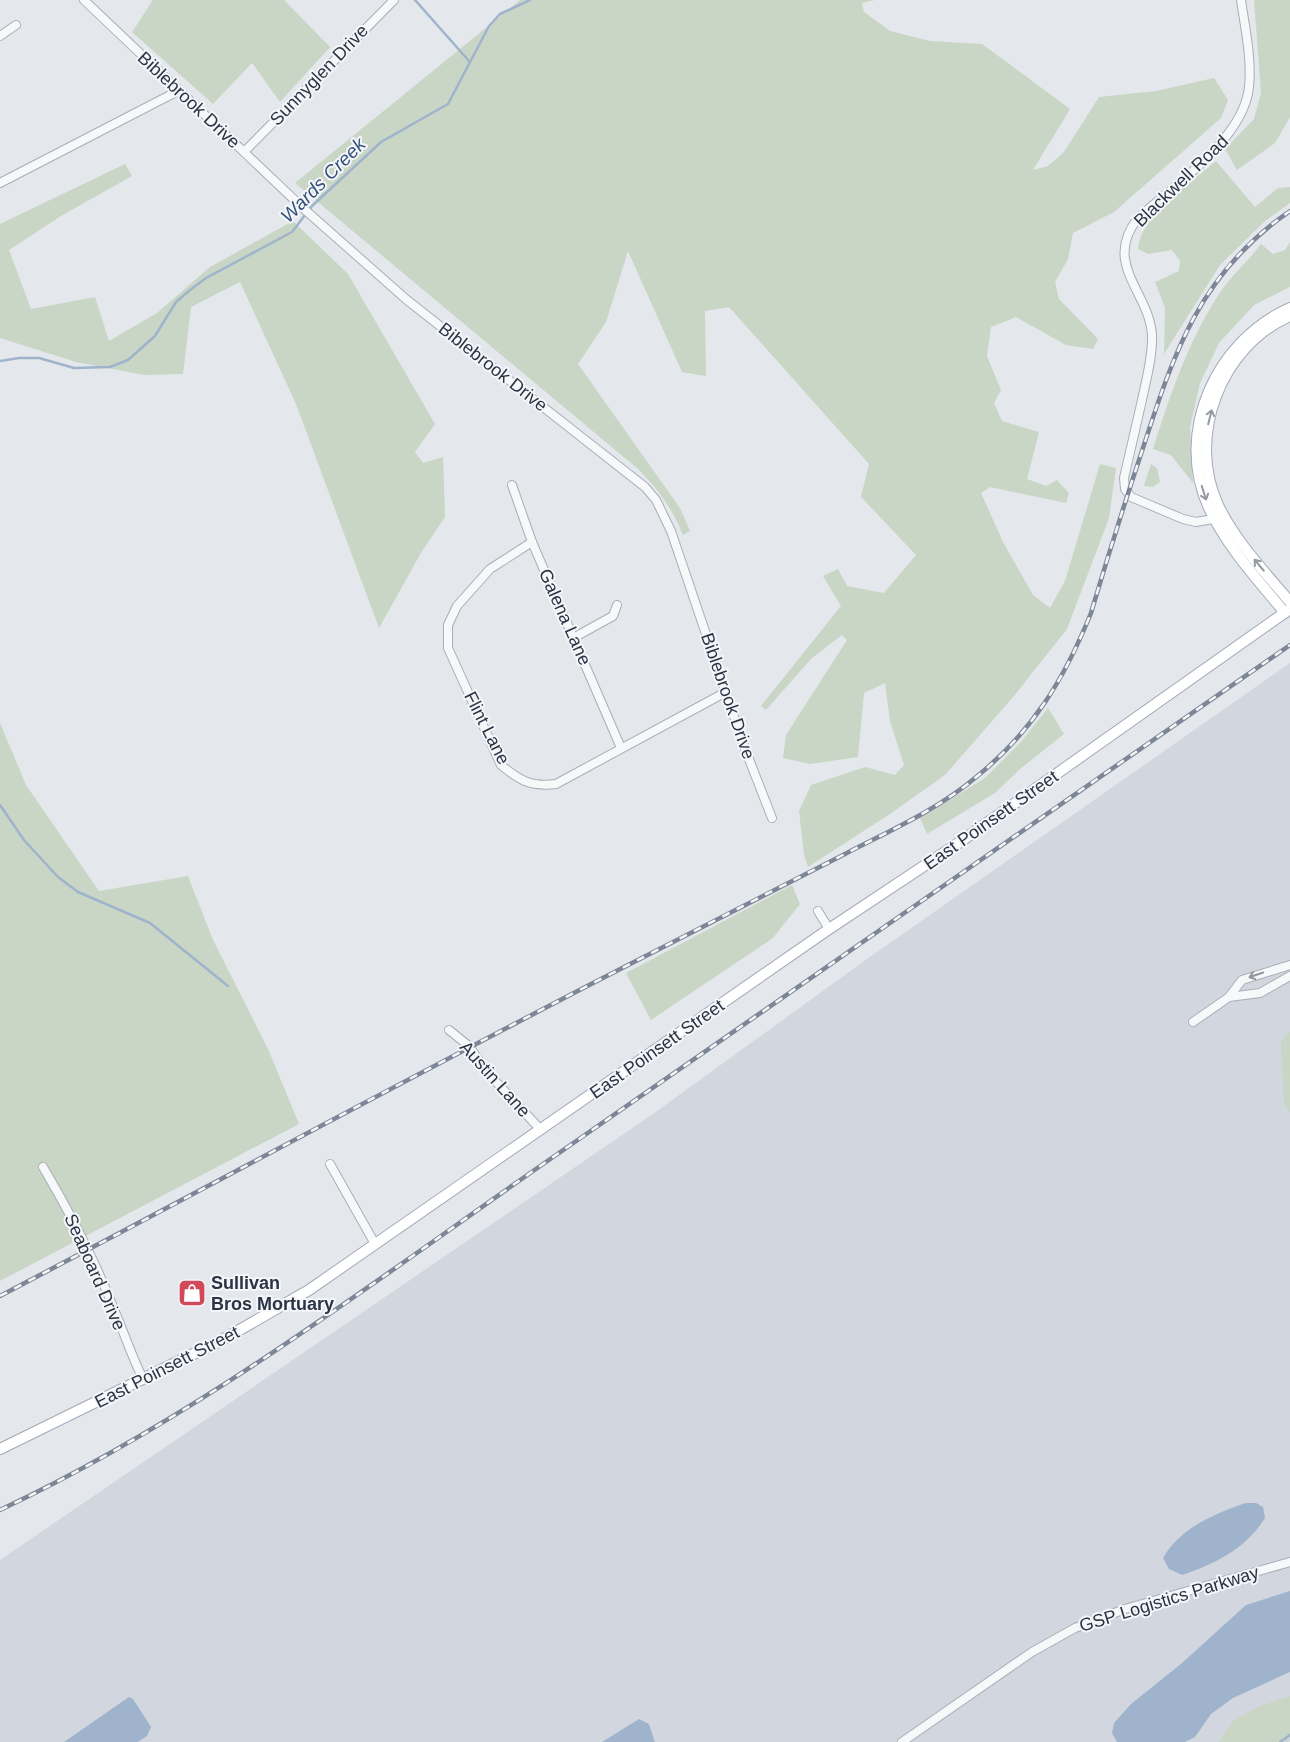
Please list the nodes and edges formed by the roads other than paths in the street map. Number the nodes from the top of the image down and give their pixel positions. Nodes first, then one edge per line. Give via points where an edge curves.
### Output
1 (84, 0) edge
2 (394, 0) edge
3 (1241, 0) edge
4 (16, 25) dead end
5 (0, 36) edge
6 (178, 91) junction
7 (244, 152) junction
8 (0, 183) edge
9 (1290, 308) edge
10 (1290, 316) edge
11 (512, 485) dead end
12 (1219, 518) junction
13 (532, 542) junction
14 (1290, 602) edge
15 (617, 605) dead end
16 (1287, 611) edge
17 (575, 636) junction
18 (726, 692) junction
19 (620, 748) junction
20 (772, 818) dead end
21 (818, 911) dead end
22 (829, 929) junction
23 (1290, 965) edge
24 (1290, 976) edge
25 (1229, 997) junction
26 (1193, 1022) dead end
27 (448, 1030) dead end
28 (541, 1130) junction
29 (330, 1164) dead end
30 (43, 1167) dead end
31 (375, 1244) junction
32 (143, 1379) junction
33 (0, 1449) edge
34 (1290, 1562) edge
35 (902, 1742) edge

1 - 6 street, Biblebrook Drive
2 - 7 street, Sunnyglen Drive
3 - 12 street, Blackwell Road via 1249,73 1243,113 1223,142 1138,218 1128,233 1124,251 1126,270 1149,322 1152,339 1147,377 1124,478 1125,488 1131,497 1183,519 1196,522
4 - 5 street
6 - 7 street, Biblebrook Drive
6 - 8 street
7 - 18 street, Biblebrook Drive via 407,300 645,487 656,500 671,531
9 -> 12 main road via 1262,324 1234,349 1216,377 1203,407 1197,438 1199,478
12 -> 10 main road via 1206,461 1206,434 1214,402 1226,374 1245,349 1266,330
11 - 13 street, Galena Lane
14 -> 12 main road
12 - 16 main road via 1222,534
13 - 17 street, Galena Lane
13 - 19 street, Flint Lane via 490,569 457,606 448,625 448,648 501,765 516,778 538,786 556,784
15 - 17 street via 613,616
16 - 22 main road, East Poinsett Street
17 - 19 street, Galena Lane
18 - 19 street, Flint Lane
18 - 20 street, Biblebrook Drive
21 - 22 street
22 - 28 main road, East Poinsett Street
23 -> 25 street via 1242,980
24 - 25 street via 1260,993
25 - 26 street
27 - 28 street, Austin Lane via 469,1046 486,1071
28 - 31 main road, East Poinsett Street
29 - 31 street
30 - 32 street, Seaboard Drive via 87,1251
31 - 32 main road, East Poinsett Street via 281,1307
32 - 33 main road, East Poinsett Street
34 - 35 street, GSP Logistics Parkway via 1125,1609 1075,1628 1032,1652

